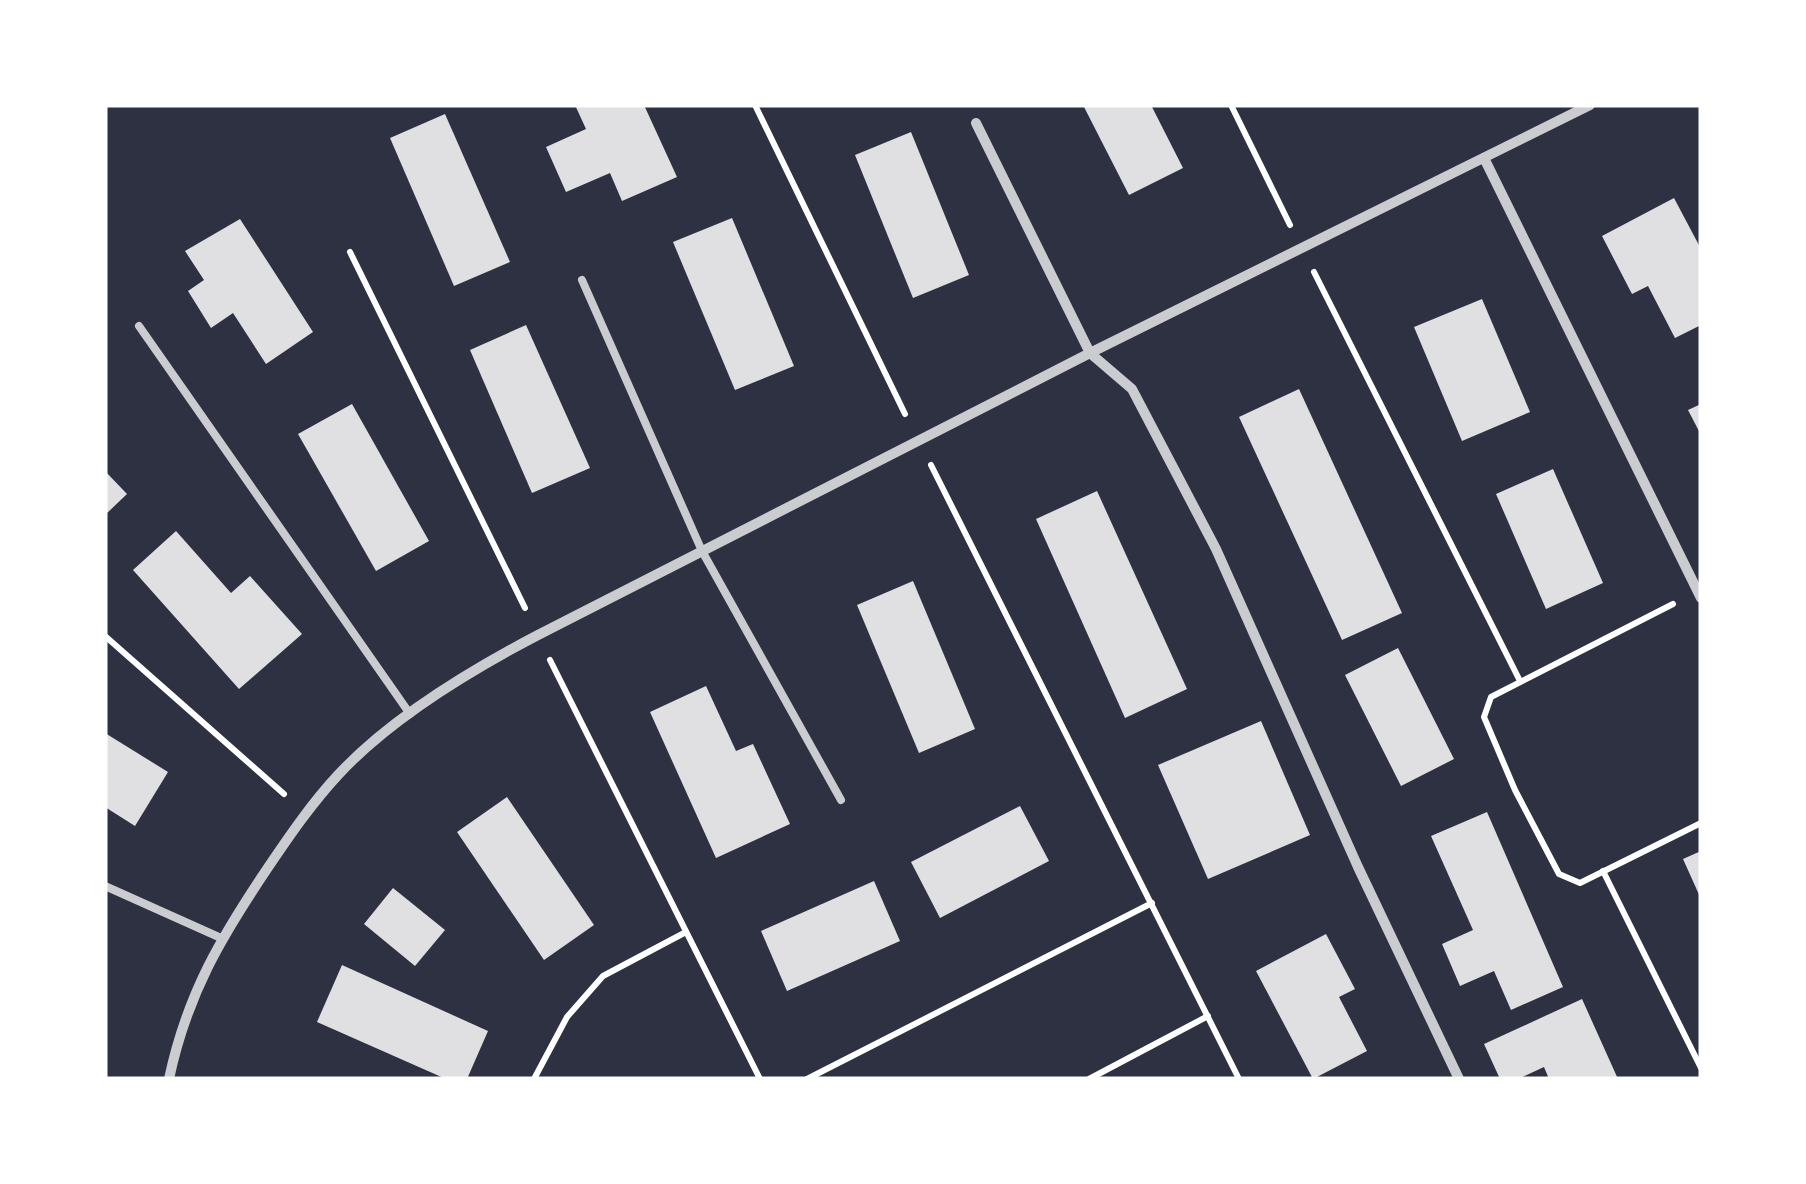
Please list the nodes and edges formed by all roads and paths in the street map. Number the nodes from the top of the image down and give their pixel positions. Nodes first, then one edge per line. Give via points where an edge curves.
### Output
1 (755, 105) edge
2 (1231, 105) edge
3 (1590, 105) edge
4 (976, 123) dead end
5 (1484, 158) junction
6 (1302, 248) junction
7 (350, 252) dead end
8 (582, 280) dead end
9 (139, 326) dead end
10 (1090, 353) junction
11 (920, 442) junction
12 (702, 551) junction
13 (1700, 595) edge
14 (538, 635) junction
15 (105, 636) edge
16 (1520, 682) junction
17 (410, 714) junction
18 (841, 800) dead end
19 (306, 814) junction
20 (1701, 823) edge
21 (1603, 871) junction
22 (105, 886) edge
23 (1152, 904) junction
24 (686, 932) junction
25 (220, 938) junction
26 (1208, 1016) junction
27 (1701, 1068) edge
28 (168, 1079) edge
29 (534, 1079) edge
30 (760, 1079) edge
31 (807, 1079) edge
32 (1090, 1079) edge
33 (1239, 1079) edge
34 (1459, 1079) edge

1 - 11 path
2 - 6 path
3 - 5 street
4 - 10 street
5 - 6 street
5 - 13 street
6 - 10 street
6 - 16 path
7 - 14 path
8 - 12 lane
9 - 17 lane
10 - 11 street
10 - 34 street via 1132,389 1216,549
11 - 12 street
11 - 23 path
12 - 14 street
12 - 18 lane
13 - 16 path
14 - 17 street
14 - 24 path
15 - 19 path
16 - 21 path via 1491,697 1484,717 1515,790 1559,874 1580,883
17 - 19 street via 339,773
19 - 25 street
20 - 21 path
21 - 27 path
22 - 25 lane
23 - 26 path
23 - 31 path
24 - 29 path via 603,976 568,1017
24 - 30 path
25 - 28 street via 198,982
26 - 32 path
26 - 33 path

